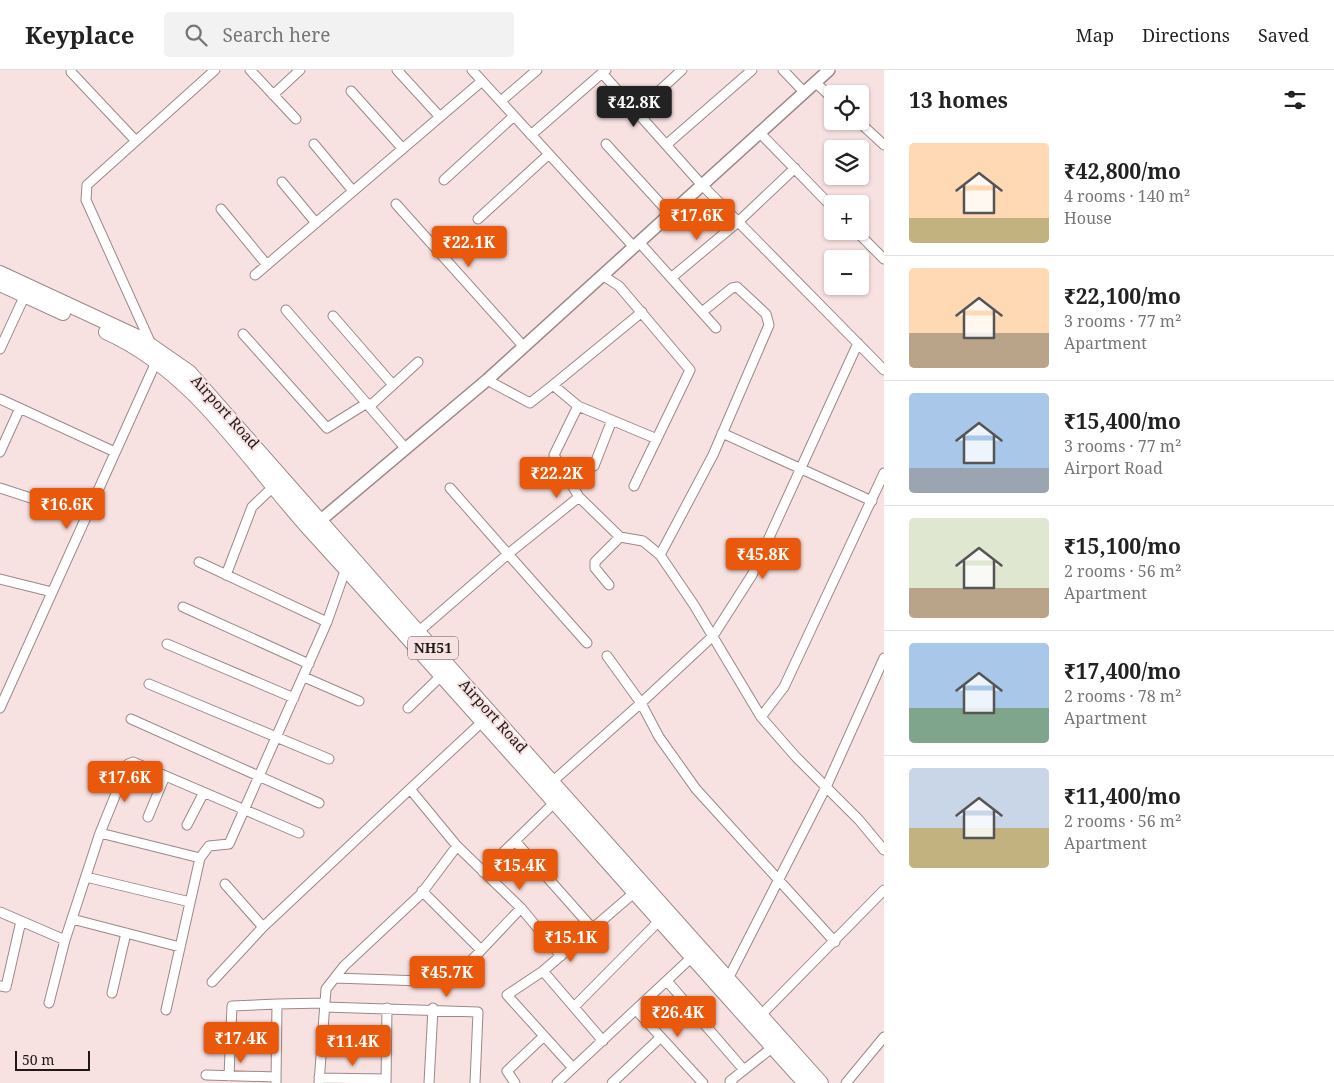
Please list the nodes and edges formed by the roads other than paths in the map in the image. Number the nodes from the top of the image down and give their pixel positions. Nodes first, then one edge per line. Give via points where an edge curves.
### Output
1 (215, 70) edge
2 (250, 70) edge
3 (300, 70) edge
4 (397, 70) edge
5 (472, 70) edge
6 (537, 70) edge
7 (682, 70) edge
8 (752, 70) edge
9 (784, 70) edge
10 (829, 70) edge
11 (71, 72) dead end
12 (604, 72) edge
13 (482, 81) junction
14 (815, 82) junction
15 (824, 90) edge
16 (351, 91) dead end
17 (804, 92) junction
18 (273, 95) junction
19 (501, 101) junction
20 (636, 112) junction
21 (514, 116) junction
22 (440, 117) junction
23 (296, 119) dead end
24 (868, 130) edge
25 (759, 132) junction
26 (531, 135) junction
27 (136, 141) junction
28 (314, 144) dead end
29 (606, 144) dead end
30 (666, 145) junction
31 (884, 145) edge
32 (403, 149) junction
33 (549, 154) junction
34 (795, 168) junction
35 (444, 180) dead end
36 (282, 182) dead end
37 (701, 184) junction
38 (353, 191) junction
39 (824, 199) edge
40 (396, 204) dead end
41 (221, 209) dead end
42 (670, 213) junction
43 (478, 219) dead end
44 (738, 222) junction
45 (316, 223) junction
46 (865, 240) edge
47 (636, 244) junction
48 (883, 257) edge
49 (267, 265) junction
50 (0, 273) edge
51 (255, 274) dead end
52 (602, 275) junction
53 (671, 278) junction
54 (0, 284) edge
55 (25, 296) junction
56 (286, 310) dead end
57 (642, 312) junction
58 (702, 312) junction
59 (333, 316) dead end
60 (716, 328) dead end
61 (242, 334) dead end
62 (858, 343) junction
63 (152, 345) junction
64 (524, 347) junction
65 (0, 349) edge
66 (156, 362) junction
67 (418, 362) dead end
68 (884, 370) edge
69 (487, 380) junction
70 (393, 385) junction
71 (553, 385) junction
72 (0, 399) edge
73 (368, 404) junction
74 (578, 406) junction
75 (20, 408) junction
76 (612, 420) junction
77 (722, 433) junction
78 (657, 439) junction
79 (406, 449) junction
80 (0, 452) edge
81 (115, 452) junction
82 (594, 466) dead end
83 (800, 468) junction
84 (884, 473) edge
85 (274, 486) junction
86 (634, 486) dead end
87 (0, 488) edge
88 (450, 488) dead end
89 (579, 497) junction
90 (872, 501) junction
91 (86, 516) junction
92 (321, 520) junction
93 (310, 529) junction
94 (620, 537) junction
95 (508, 554) junction
96 (660, 555) junction
97 (199, 562) dead end
98 (346, 568) junction
99 (226, 574) junction
100 (0, 580) edge
101 (609, 585) dead end
102 (52, 592) junction
103 (183, 607) dead end
104 (328, 622) junction
105 (418, 632) junction
106 (713, 636) junction
107 (587, 643) dead end
108 (166, 644) dead end
109 (607, 656) dead end
110 (884, 658) edge
111 (309, 664) junction
112 (442, 676) junction
113 (304, 677) junction
114 (149, 684) dead end
115 (294, 698) junction
116 (359, 701) dead end
117 (641, 703) junction
118 (0, 708) edge
119 (408, 708) dead end
120 (761, 717) junction
121 (131, 719) dead end
122 (482, 722) junction
123 (277, 737) junction
124 (329, 759) dead end
125 (260, 775) junction
126 (165, 776) junction
127 (552, 782) junction
128 (826, 788) junction
129 (410, 789) junction
130 (204, 794) junction
131 (319, 803) dead end
132 (554, 803) junction
133 (244, 811) junction
134 (148, 817) dead end
135 (187, 825) dead end
136 (100, 833) junction
137 (299, 833) dead end
138 (515, 841) junction
139 (457, 846) junction
140 (884, 850) edge
141 (200, 858) junction
142 (483, 872) junction
143 (86, 877) junction
144 (779, 881) junction
145 (225, 884) dead end
146 (884, 890) edge
147 (422, 891) junction
148 (635, 892) junction
149 (190, 902) junction
150 (520, 908) junction
151 (0, 912) edge
152 (72, 919) junction
153 (21, 921) junction
154 (660, 921) junction
155 (263, 927) junction
156 (593, 929) junction
157 (126, 933) junction
158 (66, 940) junction
159 (835, 942) junction
160 (180, 946) junction
161 (481, 950) junction
162 (561, 956) junction
163 (692, 957) junction
164 (543, 971) junction
165 (335, 978) junction
166 (728, 979) junction
167 (667, 981) junction
168 (212, 982) dead end
169 (0, 986) edge
170 (112, 993) dead end
171 (49, 1002) dead end
172 (277, 1004) junction
173 (325, 1005) junction
174 (574, 1007) junction
175 (387, 1008) junction
176 (433, 1008) junction
177 (166, 1010) dead end
178 (636, 1010) junction
179 (761, 1015) junction
180 (544, 1036) junction
181 (661, 1037) junction
182 (884, 1037) edge
183 (603, 1041) junction
184 (773, 1047) junction
185 (573, 1068) junction
186 (744, 1070) junction
187 (206, 1075) dead end
188 (229, 1076) junction
189 (276, 1080) edge
190 (319, 1081) edge
191 (386, 1081) edge
192 (730, 1082) edge
193 (429, 1083) edge
194 (475, 1083) edge
195 (515, 1083) edge
196 (557, 1083) edge
197 (612, 1083) edge
198 (703, 1083) edge
199 (805, 1083) edge
200 (821, 1083) edge
201 (846, 1083) edge

1 - 27 street
2 - 18 street
3 - 18 street
4 - 22 street
5 - 13 street
6 - 19 street
7 - 20 street
8 - 30 street
9 - 17 street
10 - 14 street
11 - 27 street
12 - 20 street
12 - 26 street
13 - 19 street
13 - 22 street
14 - 15 street
14 - 17 street
16 - 32 street
17 - 25 street
18 - 23 street
19 - 21 street
20 - 30 street
21 - 26 street
21 - 35 street
22 - 32 street
24 - 31 street
25 - 34 street
25 - 37 street
26 - 33 street
27 - 63 street via 87,185 85,194
28 - 38 street
29 - 42 street
30 - 37 street
32 - 38 street
33 - 43 street
33 - 47 street
34 - 39 street
34 - 44 street
36 - 45 street
37 - 42 street
37 - 44 street
38 - 45 street
40 - 64 street
41 - 49 street
42 - 47 street
44 - 53 street
44 - 62 street
45 - 49 street
46 - 48 street
47 - 52 street
47 - 53 street
49 - 51 street
50 - 63 highway, Airport Road / NH51
52 - 57 street via 619,286
52 - 64 street
53 - 58 street
54 - 55 highway, Airport Road / NH51
55 - 65 street
55 - 66 highway, Airport Road / NH51 via 118,338
56 - 73 street
57 - 71 street
57 - 78 street via 690,370
58 - 60 street
58 - 77 street via 735,287 740,288 770,321
59 - 70 street
61 - 73 street via 327,428
62 - 68 street
62 - 83 street
63 - 66 street
63 - 92 highway, Airport Road / NH51 via 190,372
64 - 69 street
66 - 81 street
66 - 85 highway, Airport Road / NH51 via 186,386
67 - 70 street
69 - 71 street via 530,403
69 - 79 street
70 - 73 street
71 - 74 street
72 - 75 street
73 - 79 street
74 - 76 street
74 - 89 street via 554,455
75 - 80 street
75 - 81 street
76 - 78 street
76 - 82 street
77 - 83 street
77 - 96 street
78 - 86 street
79 - 92 street
81 - 91 street
83 - 90 street
83 - 106 street via 752,576
84 - 90 street
85 - 93 highway, Airport Road / NH51
85 - 99 street via 252,508
87 - 91 street
88 - 95 street
89 - 94 street
89 - 95 street
90 - 120 street via 784,688
91 - 102 street
92 - 93 street
92 - 105 highway, Airport Road / NH51
93 - 98 highway, Airport Road / NH51
94 - 96 street via 642,541
94 - 101 street via 595,562
95 - 105 street
95 - 107 street
96 - 106 street
97 - 99 street
98 - 104 street
98 - 112 highway, Airport Road / NH51
99 - 104 street
100 - 102 street
102 - 118 street
103 - 111 street
104 - 111 street
105 - 127 highway, Airport Road / NH51
106 - 117 street
106 - 120 street
108 - 115 street
109 - 117 street
110 - 128 street
111 - 113 street
112 - 119 street
112 - 122 highway, Airport Road / NH51
113 - 115 street
113 - 116 street
114 - 123 street
115 - 123 street
117 - 127 street
117 - 144 street via 659,737 696,790
120 - 128 street
121 - 125 street
122 - 129 street
122 - 132 highway, Airport Road / NH51
123 - 124 street
123 - 125 street
125 - 131 street
125 - 133 street
126 - 130 street
126 - 134 street
126 - 136 street via 138,764 128,764
127 - 166 highway, Airport Road / NH51
128 - 140 street
128 - 144 street
129 - 139 street
129 - 155 street
130 - 133 street
130 - 135 street
132 - 138 street
132 - 148 highway, Airport Road / NH51
133 - 137 street
133 - 141 street via 229,844 209,846
136 - 141 street
136 - 143 street
138 - 142 street
138 - 156 street
139 - 142 street
139 - 147 street
141 - 149 street
142 - 150 street
143 - 149 street
143 - 152 street
144 - 159 street
144 - 166 street
145 - 155 street
146 - 159 street
147 - 161 street
147 - 165 street
148 - 154 highway, Airport Road / NH51
148 - 156 street
149 - 160 street
150 - 161 street
150 - 162 street
151 - 153 street
152 - 157 street
152 - 158 street
153 - 158 street
153 - 169 street via 6,987
154 - 163 highway, Airport Road / NH51
154 - 174 street
155 - 168 street
156 - 162 street
157 - 160 street
157 - 170 street
158 - 171 street
159 - 179 street
160 - 177 street
161 - 165 street via 451,982
162 - 164 street
163 - 167 street
163 - 184 highway, Airport Road / NH51
164 - 174 street
164 - 180 street via 507,995
165 - 173 street via 326,989
166 - 179 highway, Airport Road / NH51
167 - 178 street
167 - 186 street
172 - 173 street
172 - 188 street via 232,1006
172 - 189 street
173 - 175 street
173 - 190 street
174 - 183 street
175 - 176 street
175 - 191 street
176 - 193 street
176 - 194 street via 478,1012
178 - 181 street
178 - 183 street
179 - 200 highway, Airport Road / NH51
180 - 185 street
180 - 195 street via 507,1071
181 - 197 street
181 - 198 street
182 - 201 street
183 - 185 street
184 - 186 street
184 - 199 highway, Airport Road / NH51
185 - 196 street
186 - 192 street
187 - 188 street
188 - 189 street
190 - 191 street

